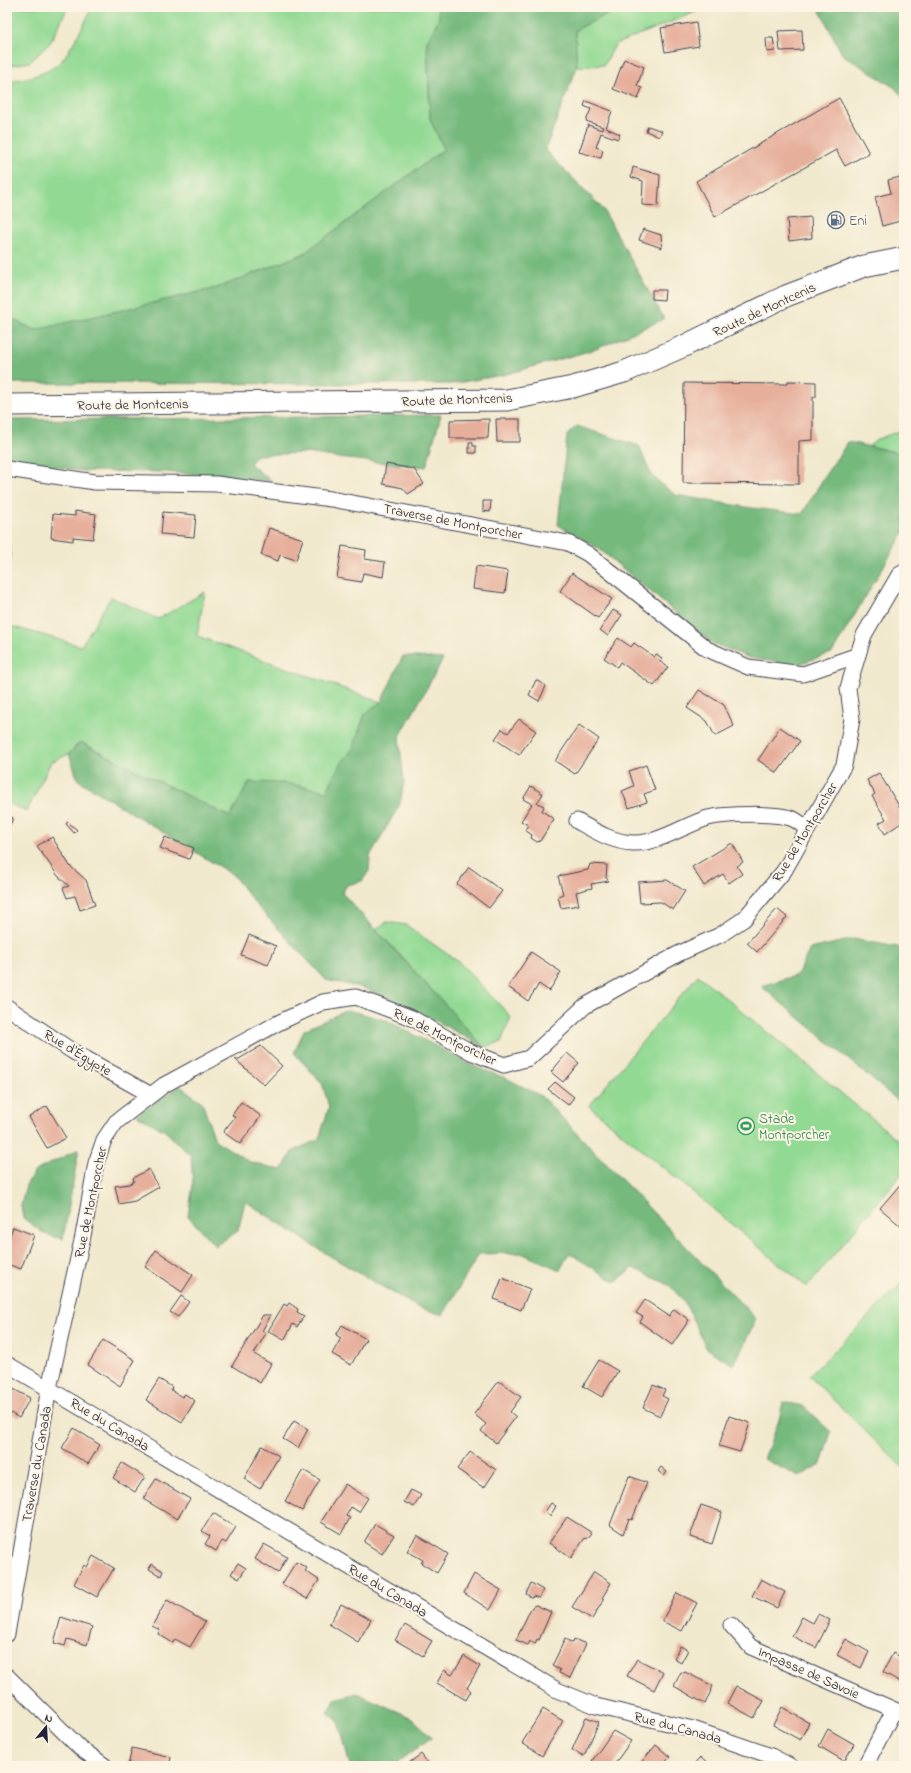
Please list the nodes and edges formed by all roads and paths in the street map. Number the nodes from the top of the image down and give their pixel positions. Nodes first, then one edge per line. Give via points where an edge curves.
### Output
1 (904, 258) edge
2 (7, 405) edge
3 (7, 469) edge
4 (904, 572) edge
5 (858, 655) junction
6 (577, 821) dead end
7 (808, 829) junction
8 (7, 1006) edge
9 (151, 1095) junction
10 (7, 1364) edge
11 (49, 1388) junction
12 (731, 1625) dead end
13 (7, 1634) edge
14 (7, 1676) edge
15 (899, 1712) edge
16 (105, 1766) edge
17 (790, 1766) edge
18 (866, 1766) edge

1 - 2 main road, Route de Montcenis via 864,266 786,296 624,372 573,387 507,400
3 - 5 street, Traverse de Montporcher via 95,482 217,484 331,499 568,543 588,554 707,649 748,667 803,674
4 - 5 street, Rue de Montporcher via 899,575 864,635
5 - 7 street, Rue de Montporcher via 848,688 852,718 844,765
6 - 7 street via 608,838 635,843 652,840 709,818 729,815 753,814 793,818
7 - 9 street, Rue de Montporcher via 784,871 744,919 720,936 678,954 585,1006 529,1058 504,1065 471,1052 412,1018 356,997 324,1002 280,1022 164,1085
8 - 9 street, Rue d'Égypte via 72,1051
9 - 11 street, Rue de Montporcher via 116,1122 104,1140 96,1164 83,1236
10 - 11 street, Rue du Canada
11 - 13 street, Traverse du Canada
11 - 17 street, Rue du Canada via 557,1690 596,1706 693,1729 771,1756
12 - 15 street, Impasse de Savoie via 751,1647
14 - 16 street via 80,1748
15 - 18 street, Impasse de Savoie

